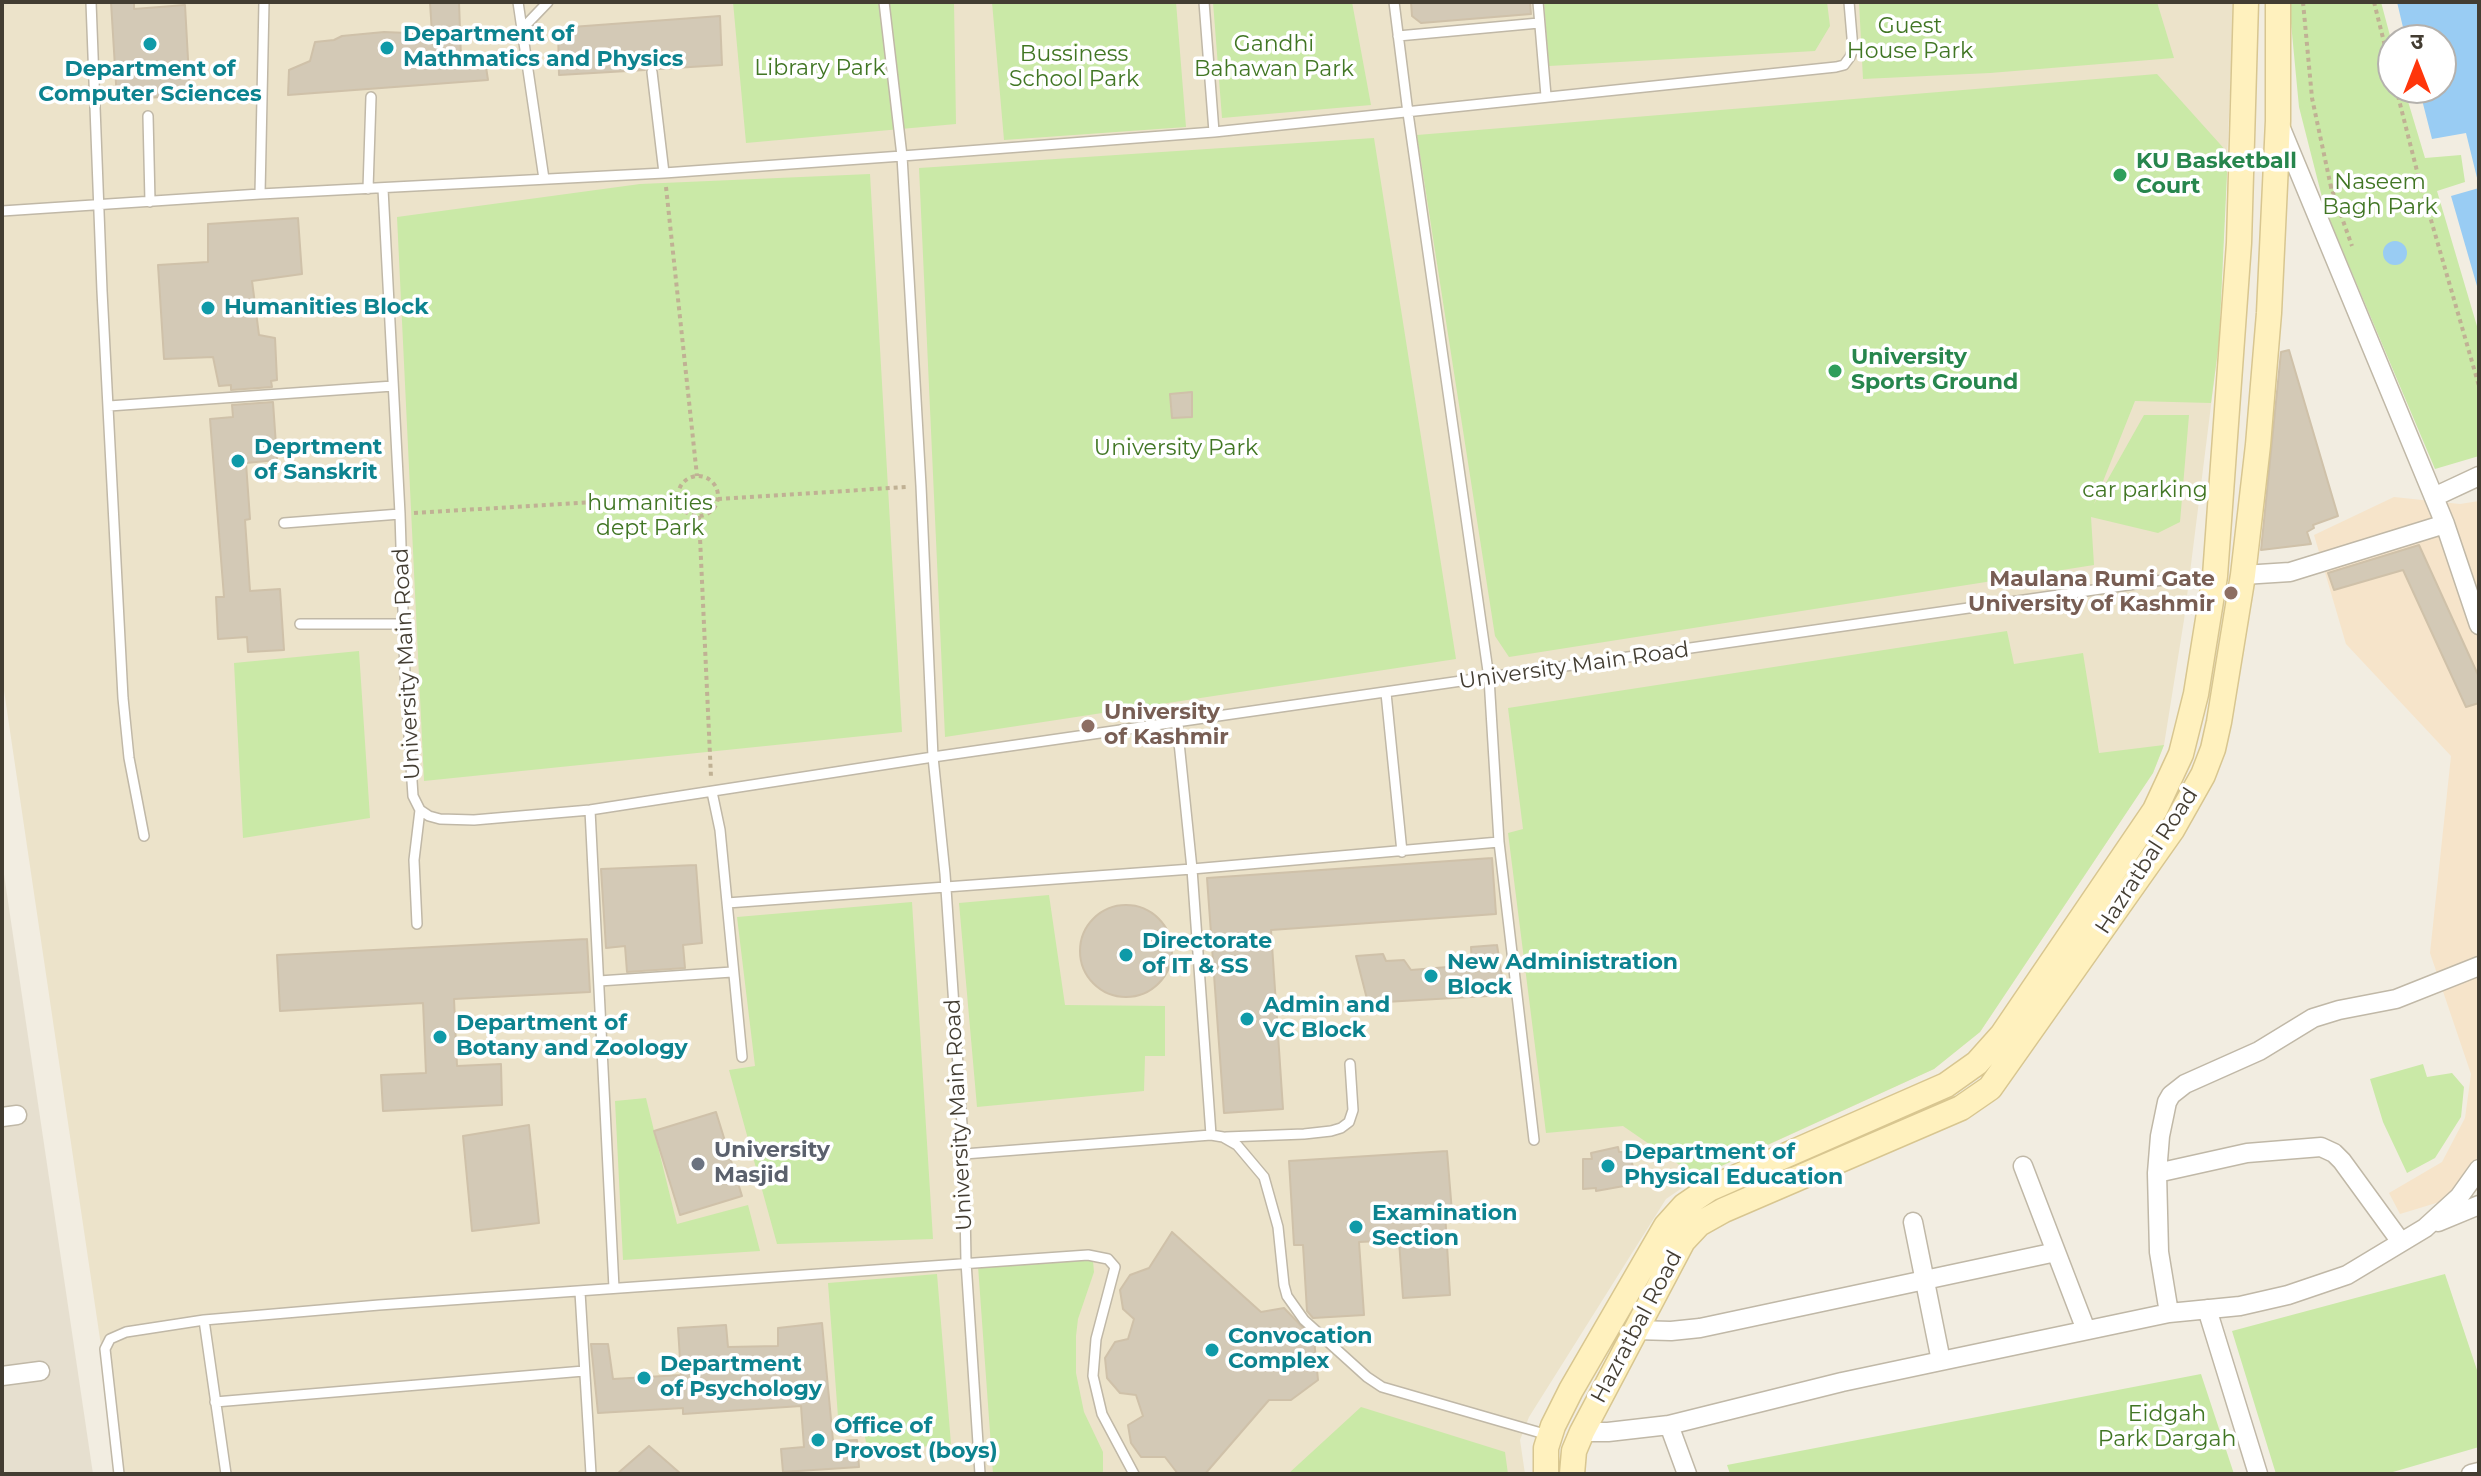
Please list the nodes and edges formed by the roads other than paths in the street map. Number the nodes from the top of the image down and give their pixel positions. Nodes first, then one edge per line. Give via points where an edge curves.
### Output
1 (91, 2) edge
2 (264, 2) edge
3 (518, 2) edge
4 (548, 2) edge
5 (884, 2) edge
6 (1204, 2) edge
7 (1394, 2) edge
8 (1538, 2) edge
9 (1849, 2) edge
10 (2246, 2) edge
11 (2278, 2) edge
12 (1539, 23) junction
13 (523, 28) junction
14 (1398, 36) junction
15 (652, 72) dead end
16 (1546, 96) junction
17 (371, 97) dead end
18 (1408, 113) junction
19 (148, 116) dead end
20 (2244, 120) junction
21 (2278, 121) junction
22 (1214, 132) junction
23 (902, 156) junction
24 (664, 173) junction
25 (544, 179) junction
26 (368, 189) junction
27 (383, 189) junction
28 (260, 194) junction
29 (150, 202) junction
30 (99, 204) junction
31 (2, 211) edge
32 (393, 386) junction
33 (109, 406) junction
34 (2479, 476) edge
35 (2434, 497) junction
36 (400, 514) junction
37 (284, 523) dead end
38 (2445, 524) junction
39 (2243, 575) junction
40 (2215, 576) junction
41 (300, 624) dead end
42 (402, 624) junction
43 (2479, 625) edge
44 (1489, 678) junction
45 (1386, 693) junction
46 (1177, 723) junction
47 (933, 757) junction
48 (712, 792) junction
49 (420, 810) junction
50 (590, 810) junction
51 (144, 836) dead end
52 (1499, 842) junction
53 (1402, 852) junction
54 (1192, 869) junction
55 (945, 886) junction
56 (727, 903) junction
57 (417, 924) dead end
58 (2479, 966) edge
59 (732, 972) junction
60 (599, 981) junction
61 (742, 1057) dead end
62 (1350, 1064) dead end
63 (1211, 1135) junction
64 (1223, 1137) junction
65 (1534, 1140) dead end
66 (964, 1154) junction
67 (2023, 1166) dead end
68 (2479, 1169) edge
69 (2157, 1173) junction
70 (2479, 1205) edge
71 (1913, 1222) dead end
72 (2425, 1228) junction
73 (2401, 1242) junction
74 (2056, 1252) junction
75 (966, 1262) junction
76 (1925, 1279) junction
77 (614, 1288) junction
78 (580, 1292) junction
79 (2207, 1309) junction
80 (2169, 1313) junction
81 (204, 1320) junction
82 (1635, 1330) junction
83 (2086, 1330) junction
84 (1941, 1361) junction
85 (40, 1371) dead end
86 (584, 1371) junction
87 (2, 1376) edge
88 (215, 1402) junction
89 (1669, 1425) junction
90 (1552, 1431) junction
91 (1582, 1432) junction
92 (2479, 1472) edge
93 (119, 1474) edge
94 (226, 1474) edge
95 (591, 1474) edge
96 (980, 1474) edge
97 (1134, 1474) edge
98 (1546, 1474) edge
99 (1572, 1474) edge
100 (1687, 1474) edge
101 (2258, 1474) edge
102 (2471, 1474) edge

1 - 30 lane
2 - 28 lane
3 - 13 lane
4 - 13 lane
5 - 23 lane, University Main Road
6 - 22 lane
7 - 14 lane
8 - 12 lane
9 - 16 lane via 1853,49 1844,65
10 - 20 main road, Hazratbal Road
11 - 21 main road, Hazratbal Road
12 - 14 lane
12 - 16 lane
13 - 25 lane
14 - 18 lane
15 - 24 lane
16 - 18 lane
17 - 26 lane
18 - 22 lane
18 - 44 lane
19 - 29 lane
20 - 21 main road
20 - 40 main road, Hazratbal Road
21 - 35 street
21 - 39 main road, Hazratbal Road via 2269,313
22 - 23 lane
23 - 24 lane
23 - 47 lane, University Main Road
24 - 25 lane
25 - 27 lane
26 - 27 lane
26 - 28 lane
27 - 32 lane, University Main Road
28 - 29 lane
29 - 30 lane
30 - 31 lane
30 - 33 lane
32 - 33 lane
32 - 36 lane, University Main Road
33 - 51 lane via 123,698
34 - 35 street
35 - 38 street
36 - 37 lane
36 - 42 lane, University Main Road
38 - 39 street via 2290,572
38 - 43 street
39 - 40 main road
39 - 82 main road, Hazratbal Road via 2219,722 2203,775 2172,830 1990,1088 1961,1108 1699,1224 1683,1241
40 - 44 lane, University Main Road
40 - 90 main road, Hazratbal Road via 2196,694 2181,754 2162,796 2002,1035 1977,1063 1946,1085 1709,1189 1684,1206 1666,1226
41 - 42 lane
42 - 49 lane, University Main Road via 413,796
44 - 45 lane, University Main Road
44 - 52 lane
45 - 46 lane, University Main Road
45 - 53 lane
46 - 47 lane, University Main Road
46 - 54 lane
47 - 48 lane, University Main Road
47 - 55 lane, University Main Road
48 - 50 lane, University Main Road
48 - 56 lane
49 - 50 lane, University Main Road via 455,821
49 - 57 lane via 414,860
50 - 60 lane
52 - 53 lane
52 - 65 lane
53 - 54 lane
54 - 55 lane
54 - 63 lane
55 - 56 lane
55 - 66 lane, University Main Road
56 - 59 lane
58 - 69 street via 2396,999 2313,1018 2259,1051 2178,1089 2167,1102
59 - 60 lane
59 - 61 lane
60 - 77 lane
62 - 64 lane via 1353,1110 1341,1128
63 - 64 lane
63 - 66 lane
64 - 90 lane via 1237,1145 1264,1177 1278,1227 1287,1296 1304,1320 1367,1377 1382,1387
66 - 75 lane, University Main Road
67 - 74 street
68 - 72 street via 2459,1197
69 - 73 street via 2247,1153 2321,1147 2342,1161
69 - 80 street via 2159,1252
70 - 72 street
71 - 76 street
72 - 73 street
73 - 79 street via 2347,1275 2288,1295
74 - 76 street
74 - 83 street
75 - 77 lane
75 - 96 lane, University Main Road
75 - 97 lane via 1098,1255 1114,1263 1093,1376 1102,1414
76 - 82 street via 1700,1328
76 - 84 street
77 - 78 lane
78 - 81 lane
78 - 86 lane
79 - 80 street
79 - 101 street
80 - 83 street
81 - 88 lane
81 - 93 lane via 126,1332 107,1343
82 - 91 main road, Hazratbal Road
83 - 84 street
84 - 89 street
85 - 87 street
86 - 88 lane
86 - 95 lane
88 - 94 lane
89 - 91 street
89 - 100 street
90 - 91 main road
90 - 98 main road, Hazratbal Road
91 - 99 main road, Hazratbal Road
92 - 102 street

